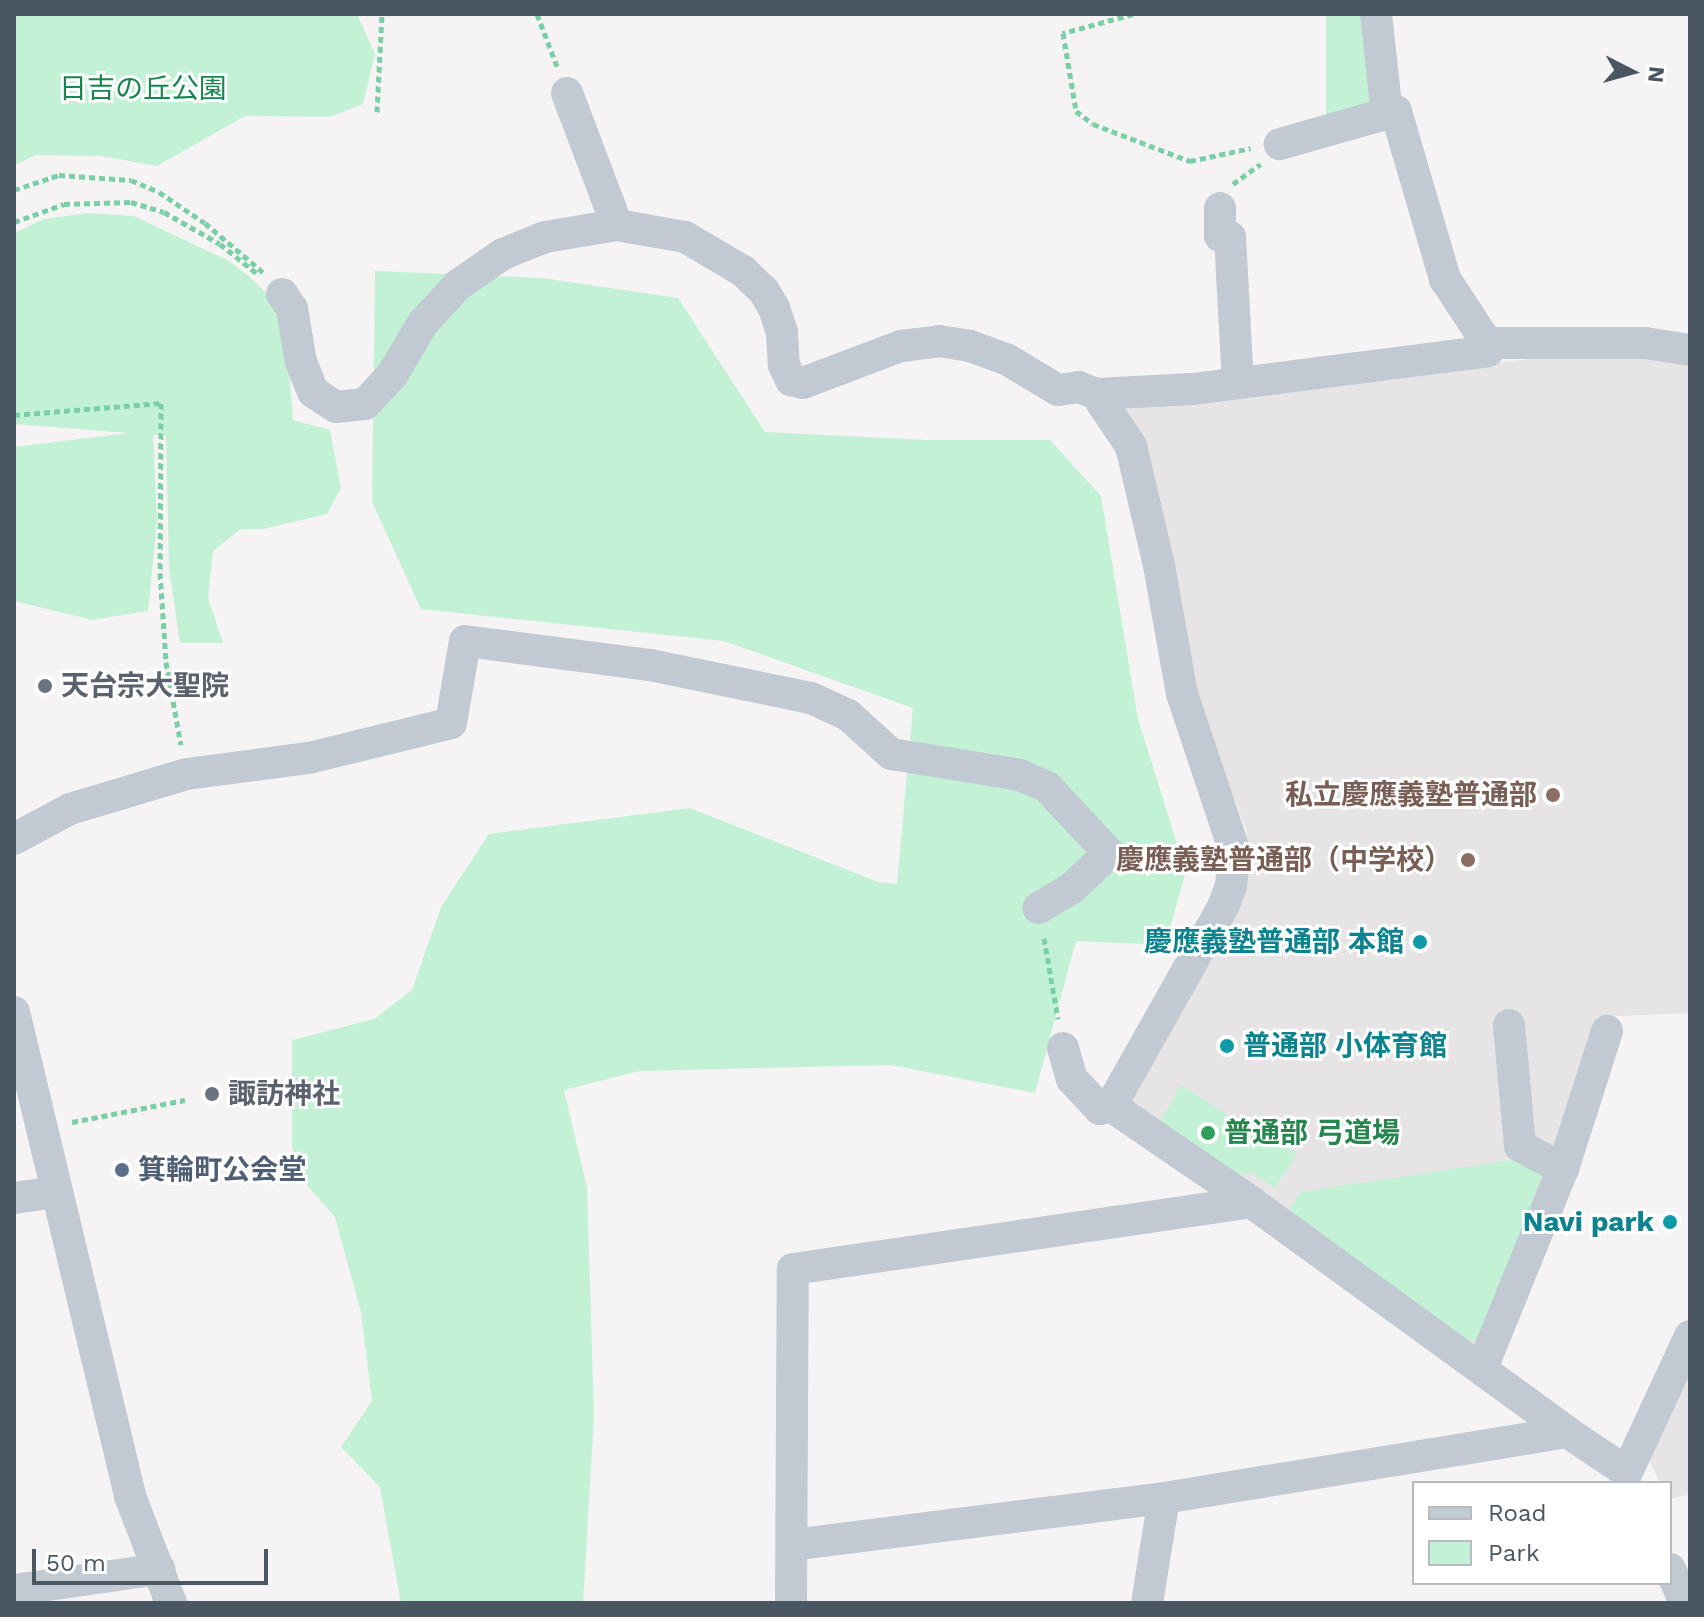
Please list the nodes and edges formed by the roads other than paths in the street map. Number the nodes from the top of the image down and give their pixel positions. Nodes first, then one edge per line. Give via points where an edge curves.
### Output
1 (1376, 14) edge
2 (567, 93) road end
3 (1387, 114) junction
4 (1280, 144) road end
5 (1220, 208) road end
6 (617, 225) junction
7 (274, 287) road end
8 (1487, 343) junction
9 (1690, 350) edge
10 (1238, 383) junction
11 (1096, 394) junction
12 (14, 839) edge
13 (1039, 908) road end
14 (14, 1012) edge
15 (1509, 1025) dead end
16 (1607, 1031) dead end
17 (1063, 1048) road end
18 (1111, 1106) junction
19 (1563, 1169) junction
20 (56, 1192) junction
21 (14, 1198) edge
22 (1251, 1202) junction
23 (1690, 1336) edge
24 (1482, 1368) junction
25 (1567, 1432) junction
26 (1630, 1478) edge
27 (1164, 1498) junction
28 (792, 1545) junction
29 (159, 1569) junction
30 (1672, 1574) edge
31 (14, 1590) edge
32 (171, 1603) edge
33 (791, 1603) edge
34 (1147, 1603) edge
35 (1685, 1603) edge

1 - 3 street
2 - 6 street
3 - 4 street
3 - 8 street via 1396,111 1402,125 1445,279
5 - 10 street via 1220,236 1230,237
6 - 7 street via 545,237 503,254 458,285 423,323 392,375 365,404 336,407 313,392 301,362 292,309
6 - 11 street via 685,237 743,271 774,308 791,380 803,383 901,346 939,341 1008,360 1058,390 1079,387
8 - 9 street via 1645,343
8 - 10 street via 1488,351
10 - 11 street
11 - 18 street via 1131,446 1182,694 1235,852 1223,907
12 - 13 street via 70,809 187,774 309,758 451,723 465,641 650,665 811,698 848,715 891,754 994,768 1047,787 1109,853 1072,888
14 - 20 street
15 - 19 street via 1520,1146
16 - 19 street
17 - 18 street via 1072,1079 1100,1109
18 - 22 street
19 - 24 street
20 - 21 street
20 - 29 street via 130,1496
22 - 24 street
22 - 28 street via 793,1269
23 - 26 street
24 - 25 street
25 - 26 street
25 - 27 street
27 - 28 street
27 - 34 street
28 - 33 street
29 - 31 street
29 - 32 street
30 - 35 street

